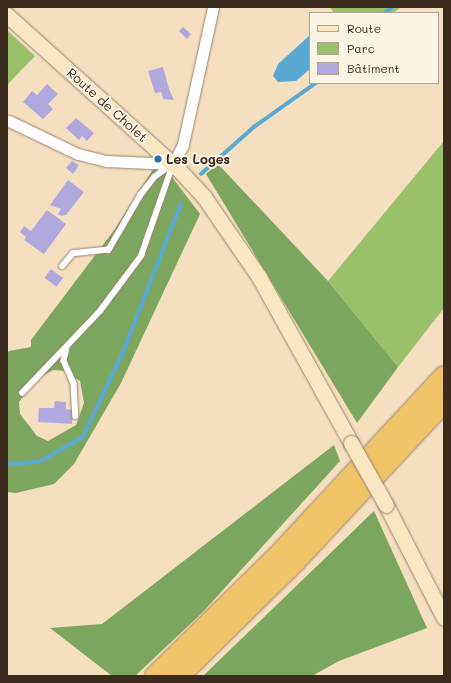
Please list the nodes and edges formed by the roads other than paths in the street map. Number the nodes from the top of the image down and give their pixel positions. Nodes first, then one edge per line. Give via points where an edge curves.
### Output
1 (213, 7) edge
2 (7, 15) edge
3 (9, 121) dead end
4 (173, 164) junction
5 (63, 266) dead end
6 (67, 347) junction
7 (444, 376) edge
8 (22, 393) dead end
9 (444, 402) edge
10 (76, 416) dead end
11 (444, 618) edge
12 (155, 676) edge
13 (179, 676) edge

1 - 4 street via 183,144
2 - 4 main road, Route de Cholet
3 - 4 street via 78,154 107,161
4 - 5 lane via 155,177 140,195 108,250 73,254
4 - 6 lane via 141,256 100,311
4 - 11 main road, Route de Cholet, bridge via 204,197 259,278 386,505
6 - 8 lane
6 - 10 lane via 64,361 74,383
7 - 12 highway via 283,550
9 - 13 highway via 295,562

